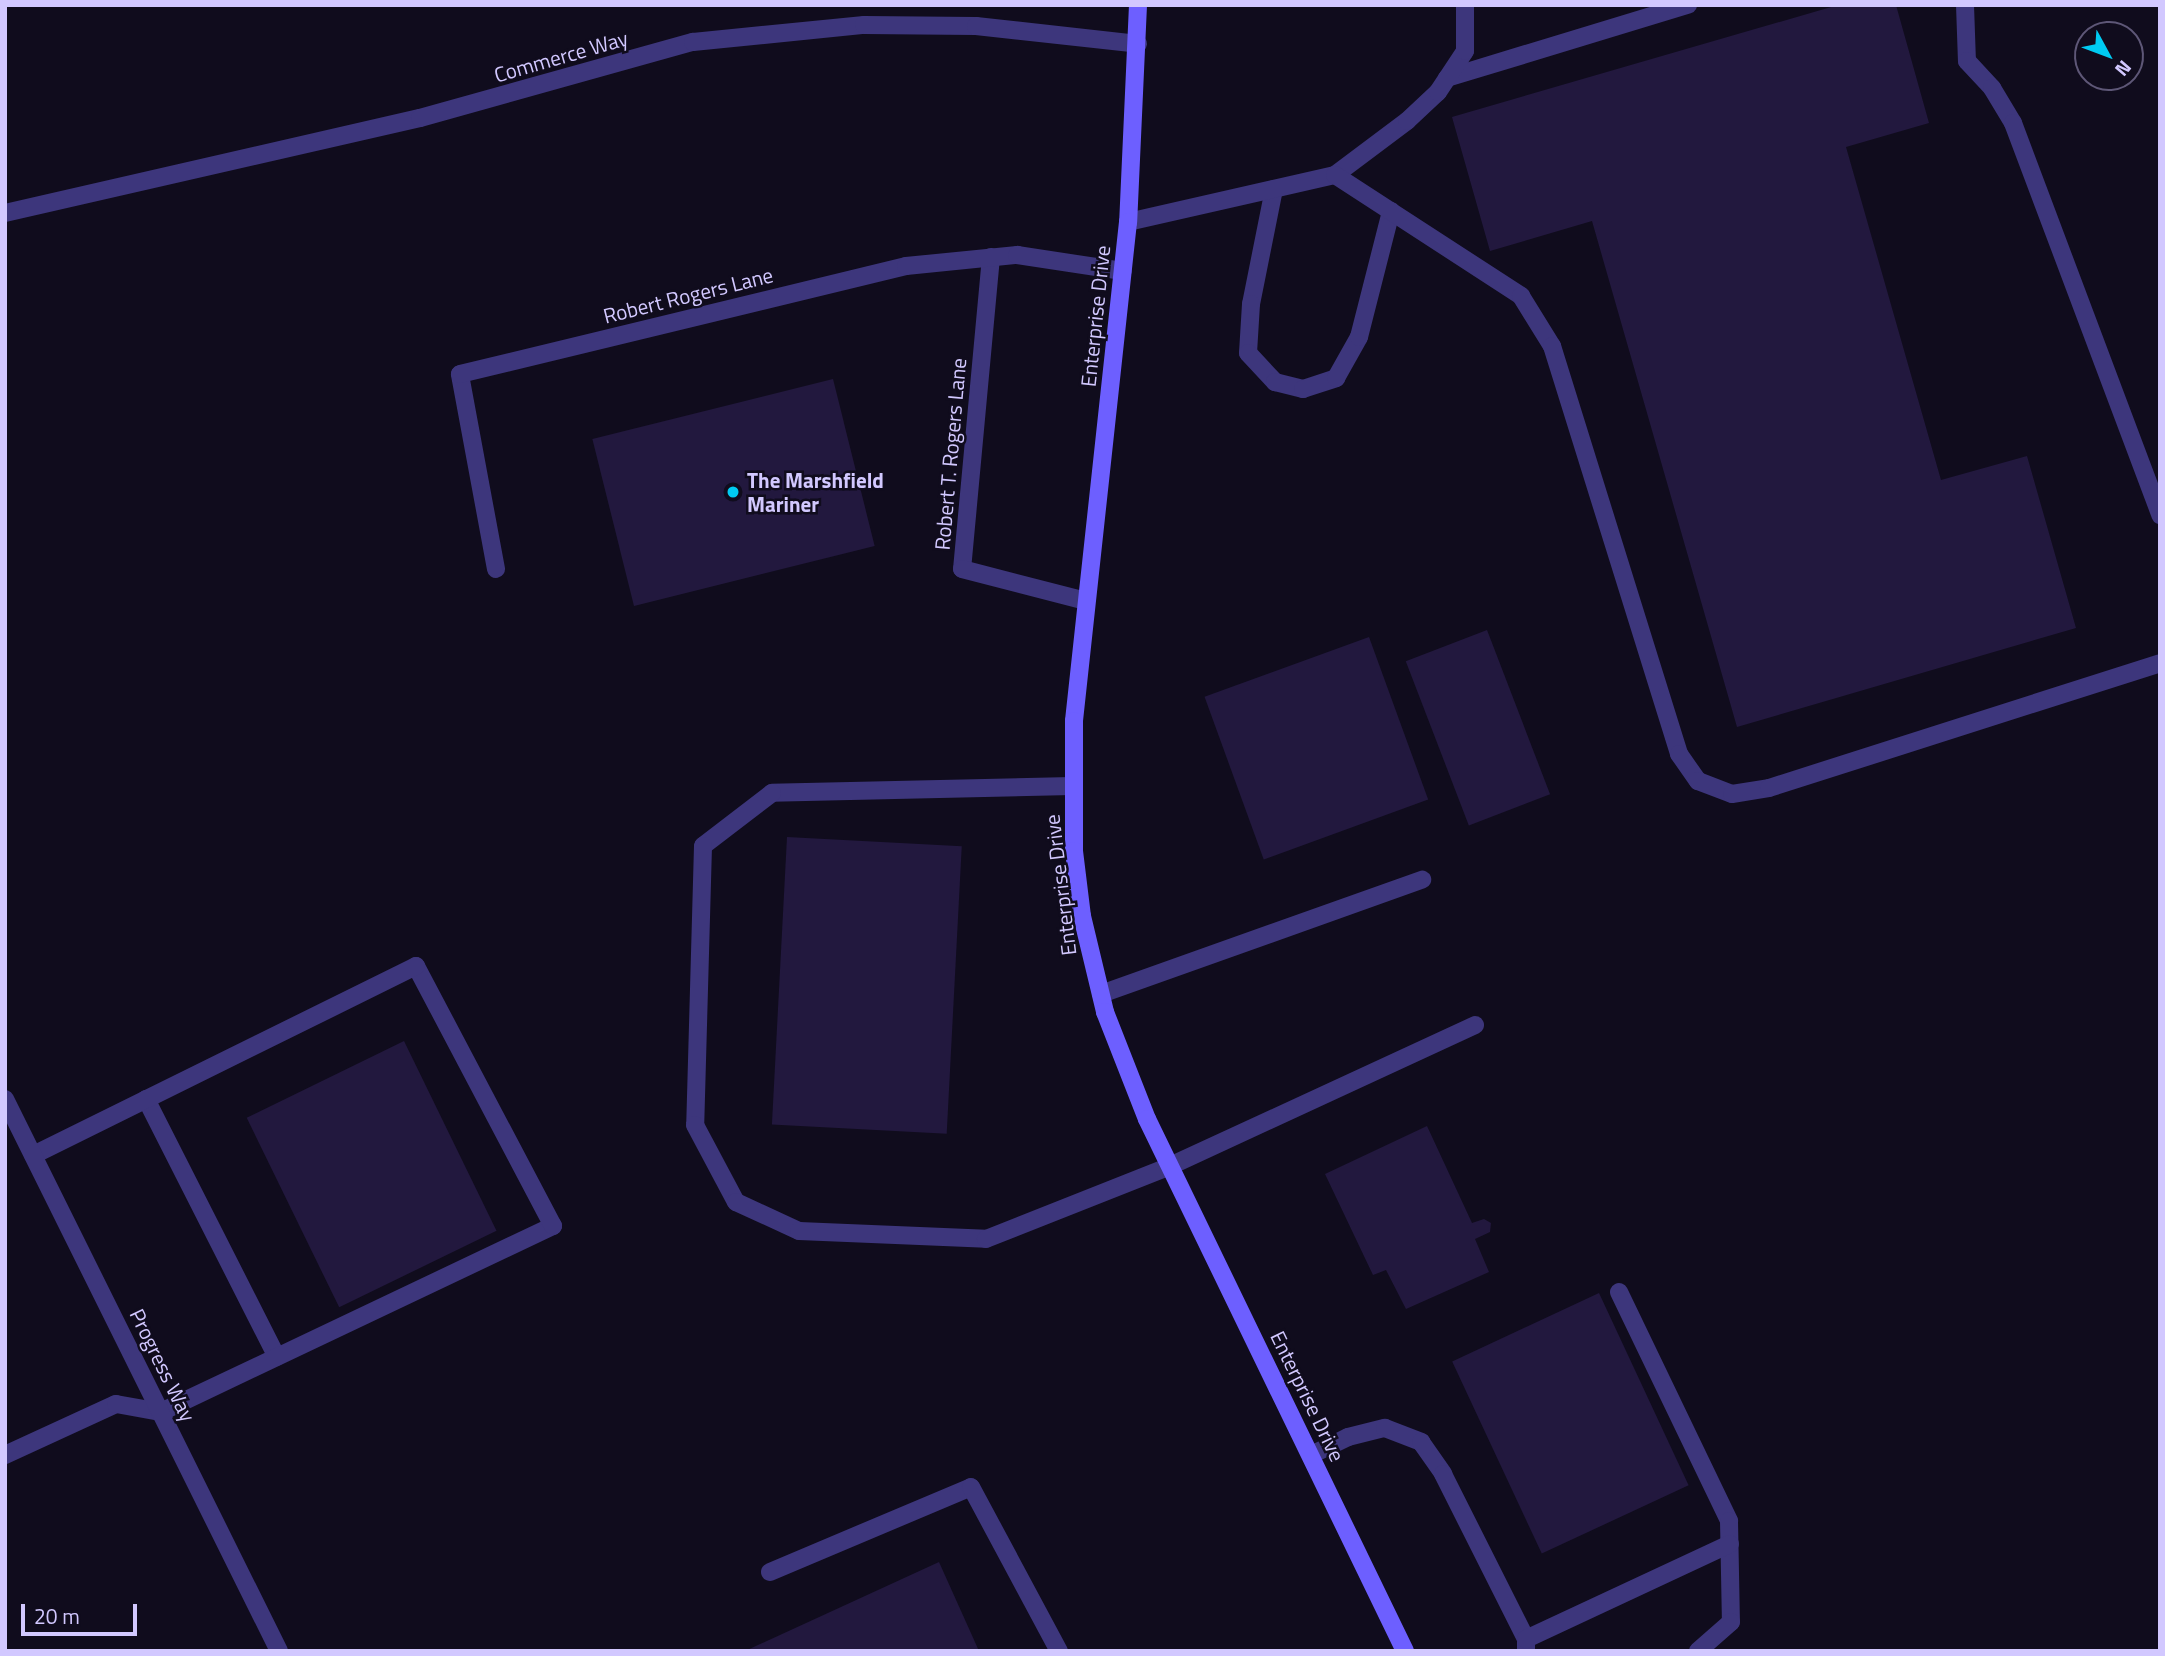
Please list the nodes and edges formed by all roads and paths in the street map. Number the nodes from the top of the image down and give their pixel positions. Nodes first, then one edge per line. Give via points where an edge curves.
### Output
1 (1138, 5) edge
2 (1465, 5) edge
3 (1688, 5) edge
4 (1965, 5) edge
5 (1138, 44) junction
6 (1447, 78) junction
7 (1335, 174) junction
8 (1274, 189) junction
9 (1391, 211) junction
10 (5, 213) edge
11 (1128, 222) junction
12 (991, 257) junction
13 (1123, 271) junction
14 (2160, 515) edge
15 (496, 569) dead end
16 (1086, 601) junction
17 (2160, 663) edge
18 (1072, 786) junction
19 (1422, 880) dead end
20 (1101, 995) junction
21 (1475, 1025) dead end
22 (5, 1099) edge
23 (146, 1099) junction
24 (33, 1155) junction
25 (1170, 1166) junction
26 (1619, 1292) dead end
27 (277, 1357) junction
28 (161, 1412) junction
29 (5, 1455) edge
30 (1311, 1455) junction
31 (1730, 1544) junction
32 (769, 1572) dead end
33 (1526, 1645) edge
34 (279, 1651) edge
35 (1059, 1651) edge
36 (1405, 1651) edge
37 (1698, 1651) edge

1 - 5 street, Enterprise Drive
2 - 6 street via 1465,51
3 - 6 street
4 - 14 street via 1967,61 1992,88 2013,123
5 - 10 street, Commerce Way via 948,25 864,25 693,42 420,118
5 - 11 street, Enterprise Drive
6 - 7 street via 1407,121
7 - 8 street
7 - 9 street
8 - 9 street via 1251,304 1248,353 1275,382 1303,389 1336,378 1359,337
8 - 11 street
9 - 17 street via 1521,296 1552,346 1679,754 1698,781 1732,793 1769,788
11 - 13 street, Enterprise Drive
12 - 13 street, Robert Rogers Lane via 1017,255
12 - 15 street, Robert Rogers Lane via 906,266 460,374
12 - 16 street, Robert T. Rogers Lane via 962,569
13 - 16 street, Enterprise Drive
16 - 18 street, Enterprise Drive
18 - 20 street, Enterprise Drive via 1082,916
18 - 25 street via 772,793 703,846 695,1125 736,1202 799,1231 986,1239
19 - 20 street
20 - 25 street, Enterprise Drive via 1121,1058
21 - 25 street
22 - 24 street, Progress Way
23 - 24 street
23 - 27 street
23 - 27 street via 416,966 553,1226
24 - 28 street, Progress Way
25 - 30 street, Enterprise Drive
26 - 31 street via 1729,1521
27 - 28 street
28 - 29 street via 116,1404
28 - 34 street, Progress Way
30 - 33 street via 1348,1437 1385,1428 1421,1442 1443,1474
30 - 36 street, Enterprise Drive
31 - 33 street
31 - 37 street via 1731,1622
32 - 35 street via 971,1487

